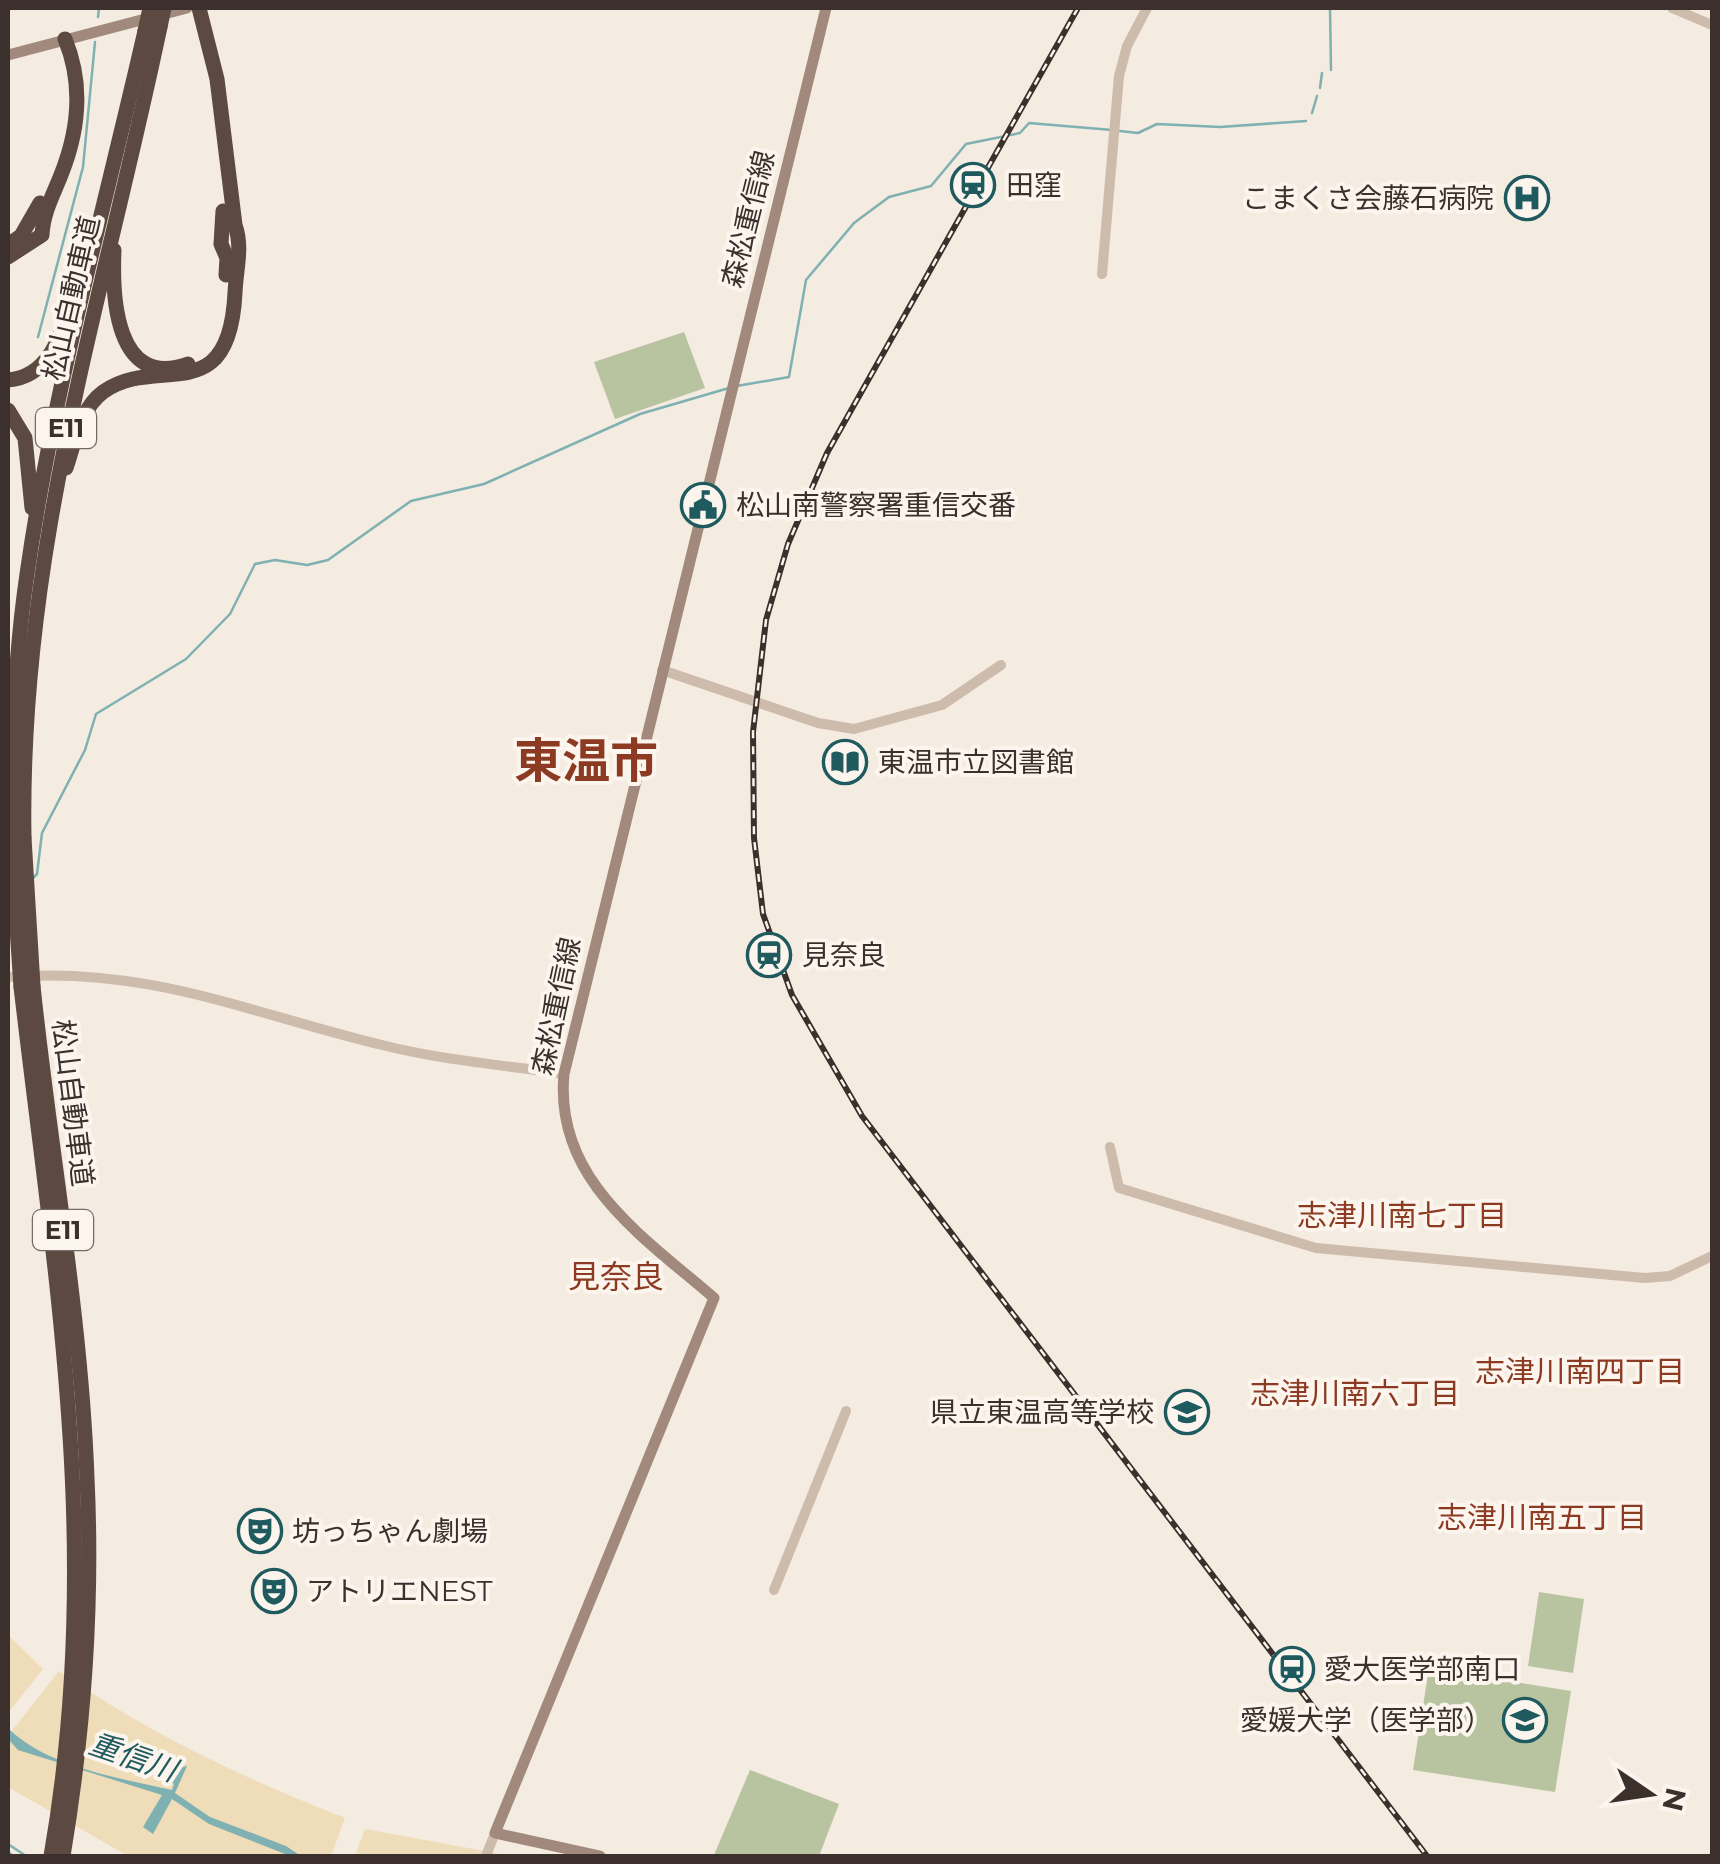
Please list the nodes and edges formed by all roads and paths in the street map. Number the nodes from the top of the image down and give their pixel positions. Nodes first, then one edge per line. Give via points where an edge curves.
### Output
1 (150, 8) edge
2 (164, 8) edge
3 (186, 8) edge
4 (199, 8) edge
5 (826, 8) edge
6 (1147, 8) edge
7 (1672, 8) edge
8 (1712, 24) edge
9 (153, 29) junction
10 (65, 38) junction
11 (8, 55) edge
12 (110, 184) junction
13 (116, 216) junction
14 (8, 246) edge
15 (8, 257) edge
16 (1102, 274) dead end
17 (8, 380) edge
18 (8, 410) edge
19 (40, 528) junction
20 (1001, 666) dead end
21 (662, 670) junction
22 (21, 983) edge
23 (564, 1074) junction
24 (1110, 1147) dead end
25 (1712, 1256) edge
26 (846, 1411) dead end
27 (81, 1475) junction
28 (774, 1590) dead end
29 (495, 1832) junction
30 (488, 1852) edge
31 (51, 1856) edge
32 (63, 1856) edge
33 (600, 1856) edge

1 - 9 highway, 松山自動車道 / E11, bridge
2 - 9 highway, 松山自動車道 / E11, bridge
3 - 10 main road
4 - 13 highway via 227,258 222,326 197,361 152,364 122,336 114,306
4 - 19 highway via 241,239 231,327 220,351 200,368 127,382 92,403
5 - 21 main road, 森松重信線
6 - 16 street via 1119,76
7 - 8 street
9 - 12 highway, 松山自動車道 / E11
9 - 13 highway, 松山自動車道 / E11
10 - 11 main road
10 - 14 highway via 63,144 34,217
10 - 15 highway via 78,91 72,140 42,234
12 - 17 highway via 51,355 30,374
12 - 19 highway, 松山自動車道 / E11 via 73,334
13 - 19 highway, 松山自動車道 / E11
18 - 19 highway via 30,459
19 - 22 highway, 松山自動車道 / E11, bridge via 18,839
20 - 21 street via 942,705 854,729 818,724
21 - 23 main road, 森松重信線
22 - 23 street via 92,974 144,980 417,1053
22 - 27 highway, 松山自動車道 / E11
23 - 29 main road, 森松重信線 via 574,1148 594,1189 714,1298
24 - 25 street via 1119,1188 1316,1248 1646,1278 1692,1268
26 - 28 street
27 - 31 highway, 松山自動車道 / E11 via 73,1678
27 - 32 highway, 松山自動車道 / E11 via 86,1679
29 - 30 street
29 - 33 main road

